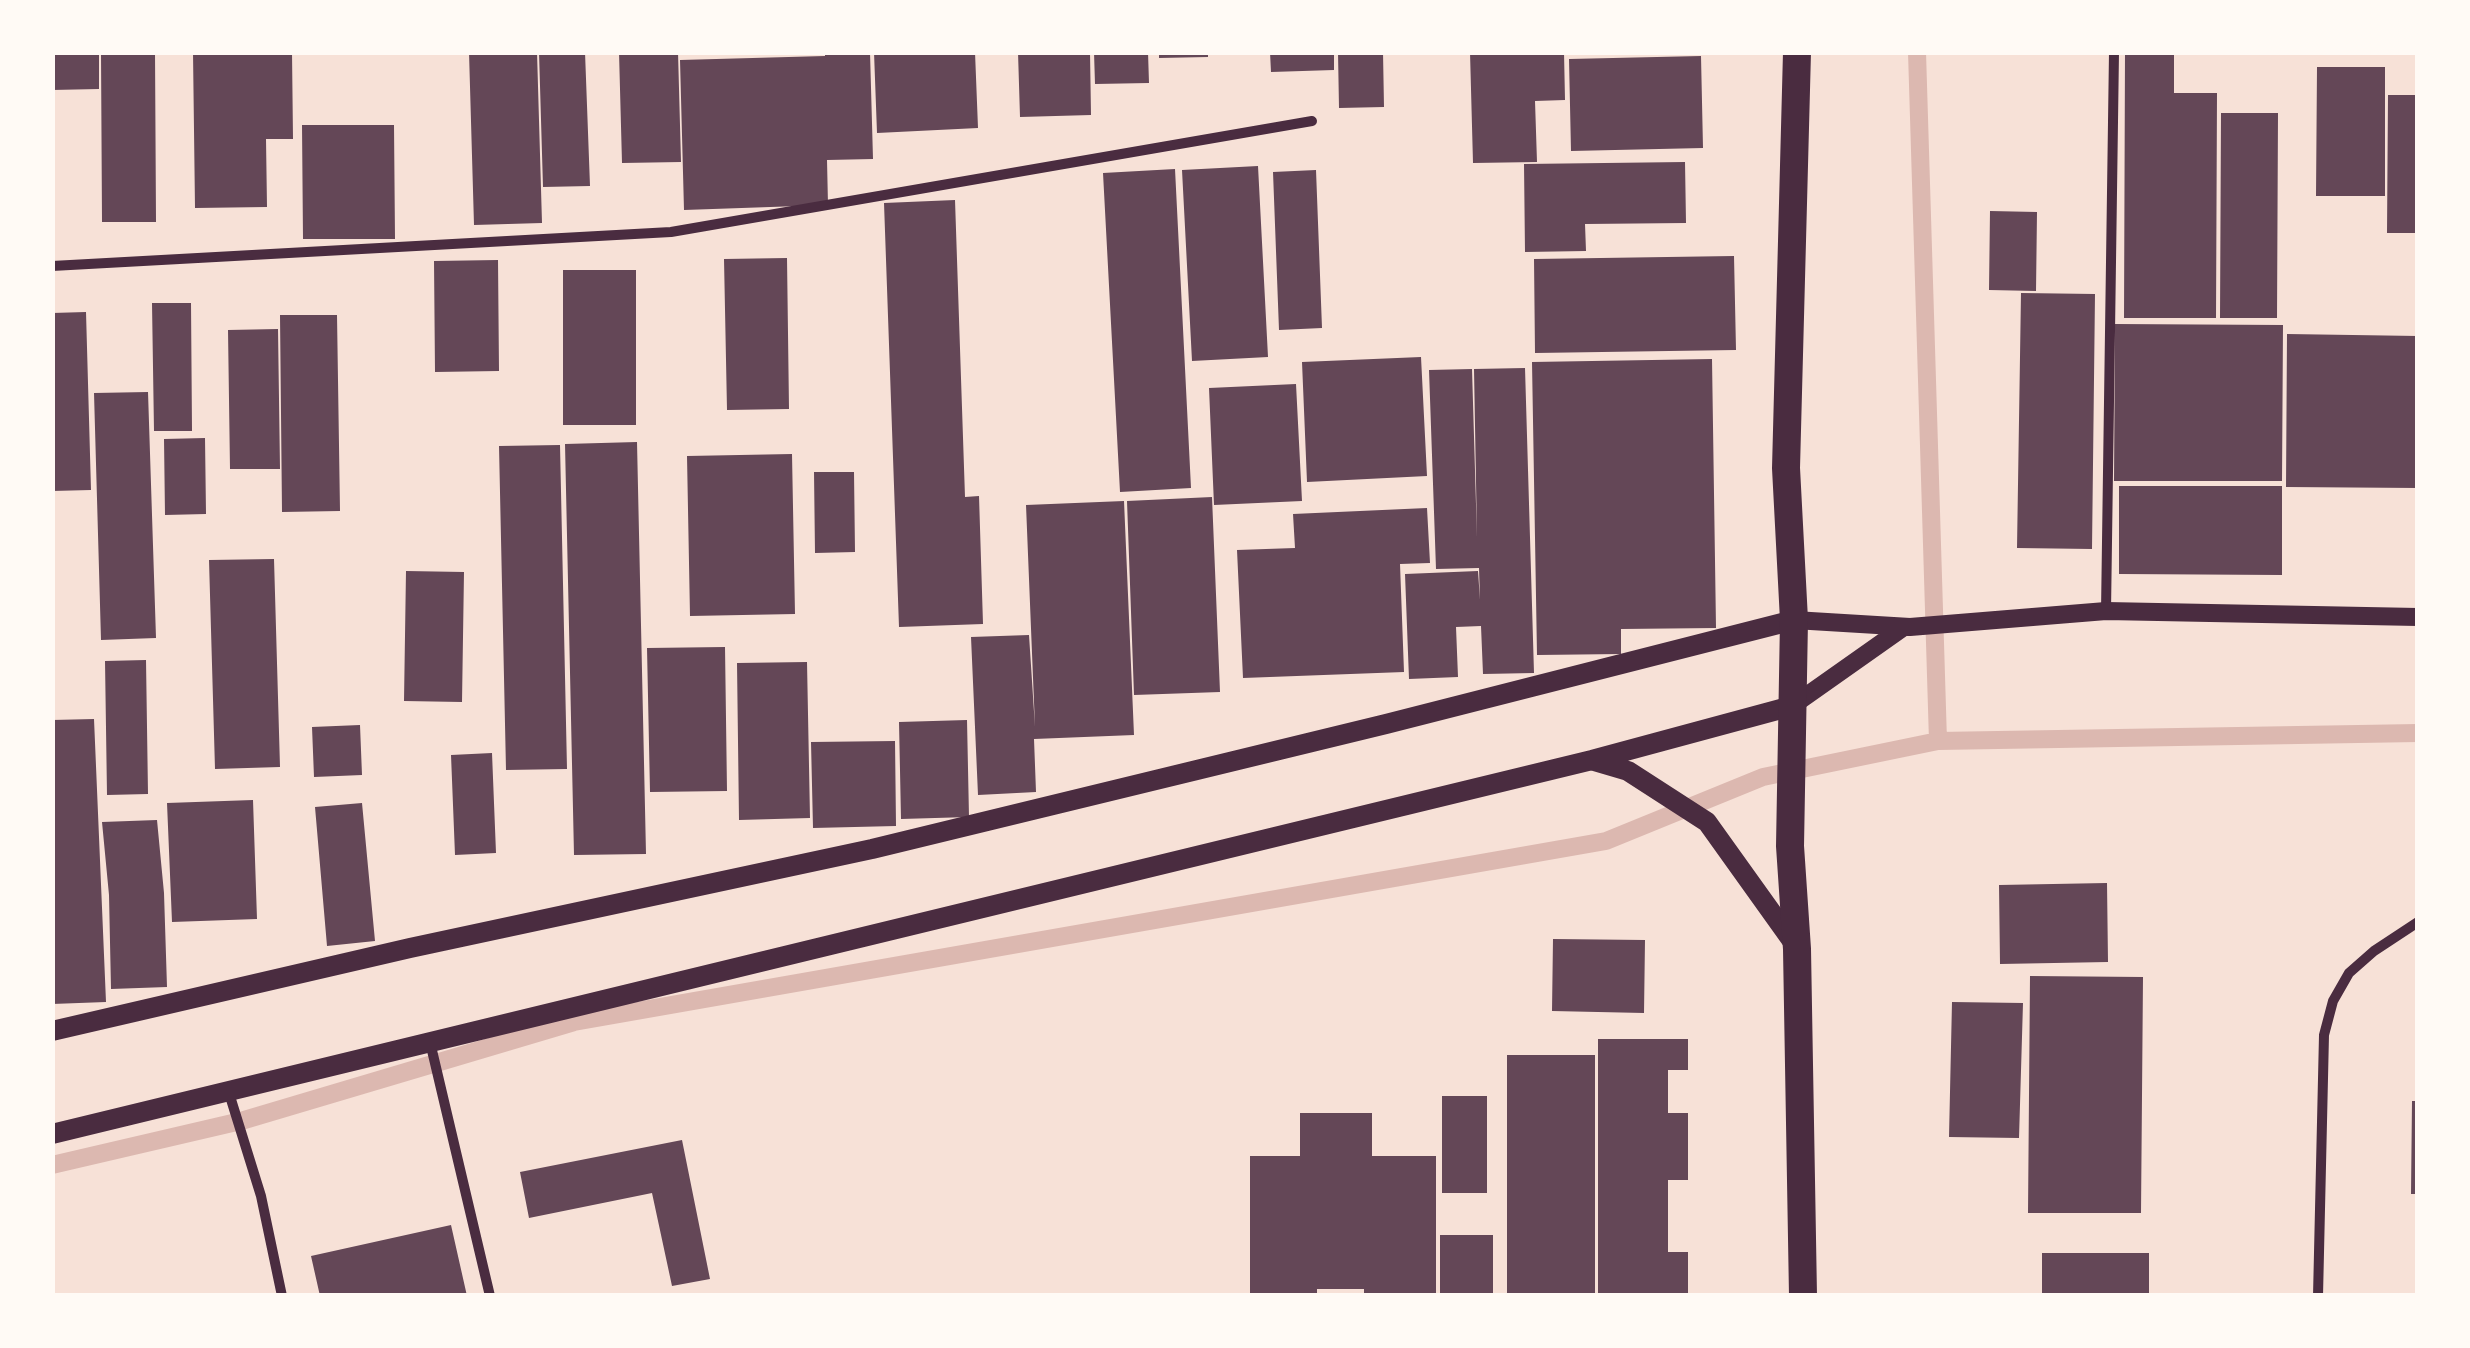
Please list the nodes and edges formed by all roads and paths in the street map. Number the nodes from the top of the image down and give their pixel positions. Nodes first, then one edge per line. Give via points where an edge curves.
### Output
1 (1797, 52) edge
2 (2114, 52) edge
3 (1312, 120) dead end
4 (52, 266) edge
5 (2106, 612) junction
6 (2418, 616) edge
7 (1794, 620) junction
8 (1907, 627) junction
9 (1792, 706) junction
10 (1592, 760) junction
11 (2418, 922) edge
12 (1797, 948) junction
13 (52, 1031) edge
14 (430, 1042) junction
15 (229, 1093) junction
16 (52, 1134) edge
17 (282, 1296) edge
18 (490, 1296) edge
19 (1804, 1296) edge
20 (2318, 1296) edge

1 - 7 highway via 1786,468
2 - 5 street
3 - 4 street via 671,232
5 - 6 street
5 - 8 street
7 - 8 street
7 - 9 highway
7 - 13 main road via 872,849
8 - 9 street
9 - 10 main road
9 - 12 highway
10 - 12 main road via 1628,772 1707,822
10 - 14 main road
11 - 20 street via 2349,973 2324,1034
12 - 19 highway
14 - 15 main road
14 - 18 street
15 - 16 main road
15 - 17 street via 256,1174

